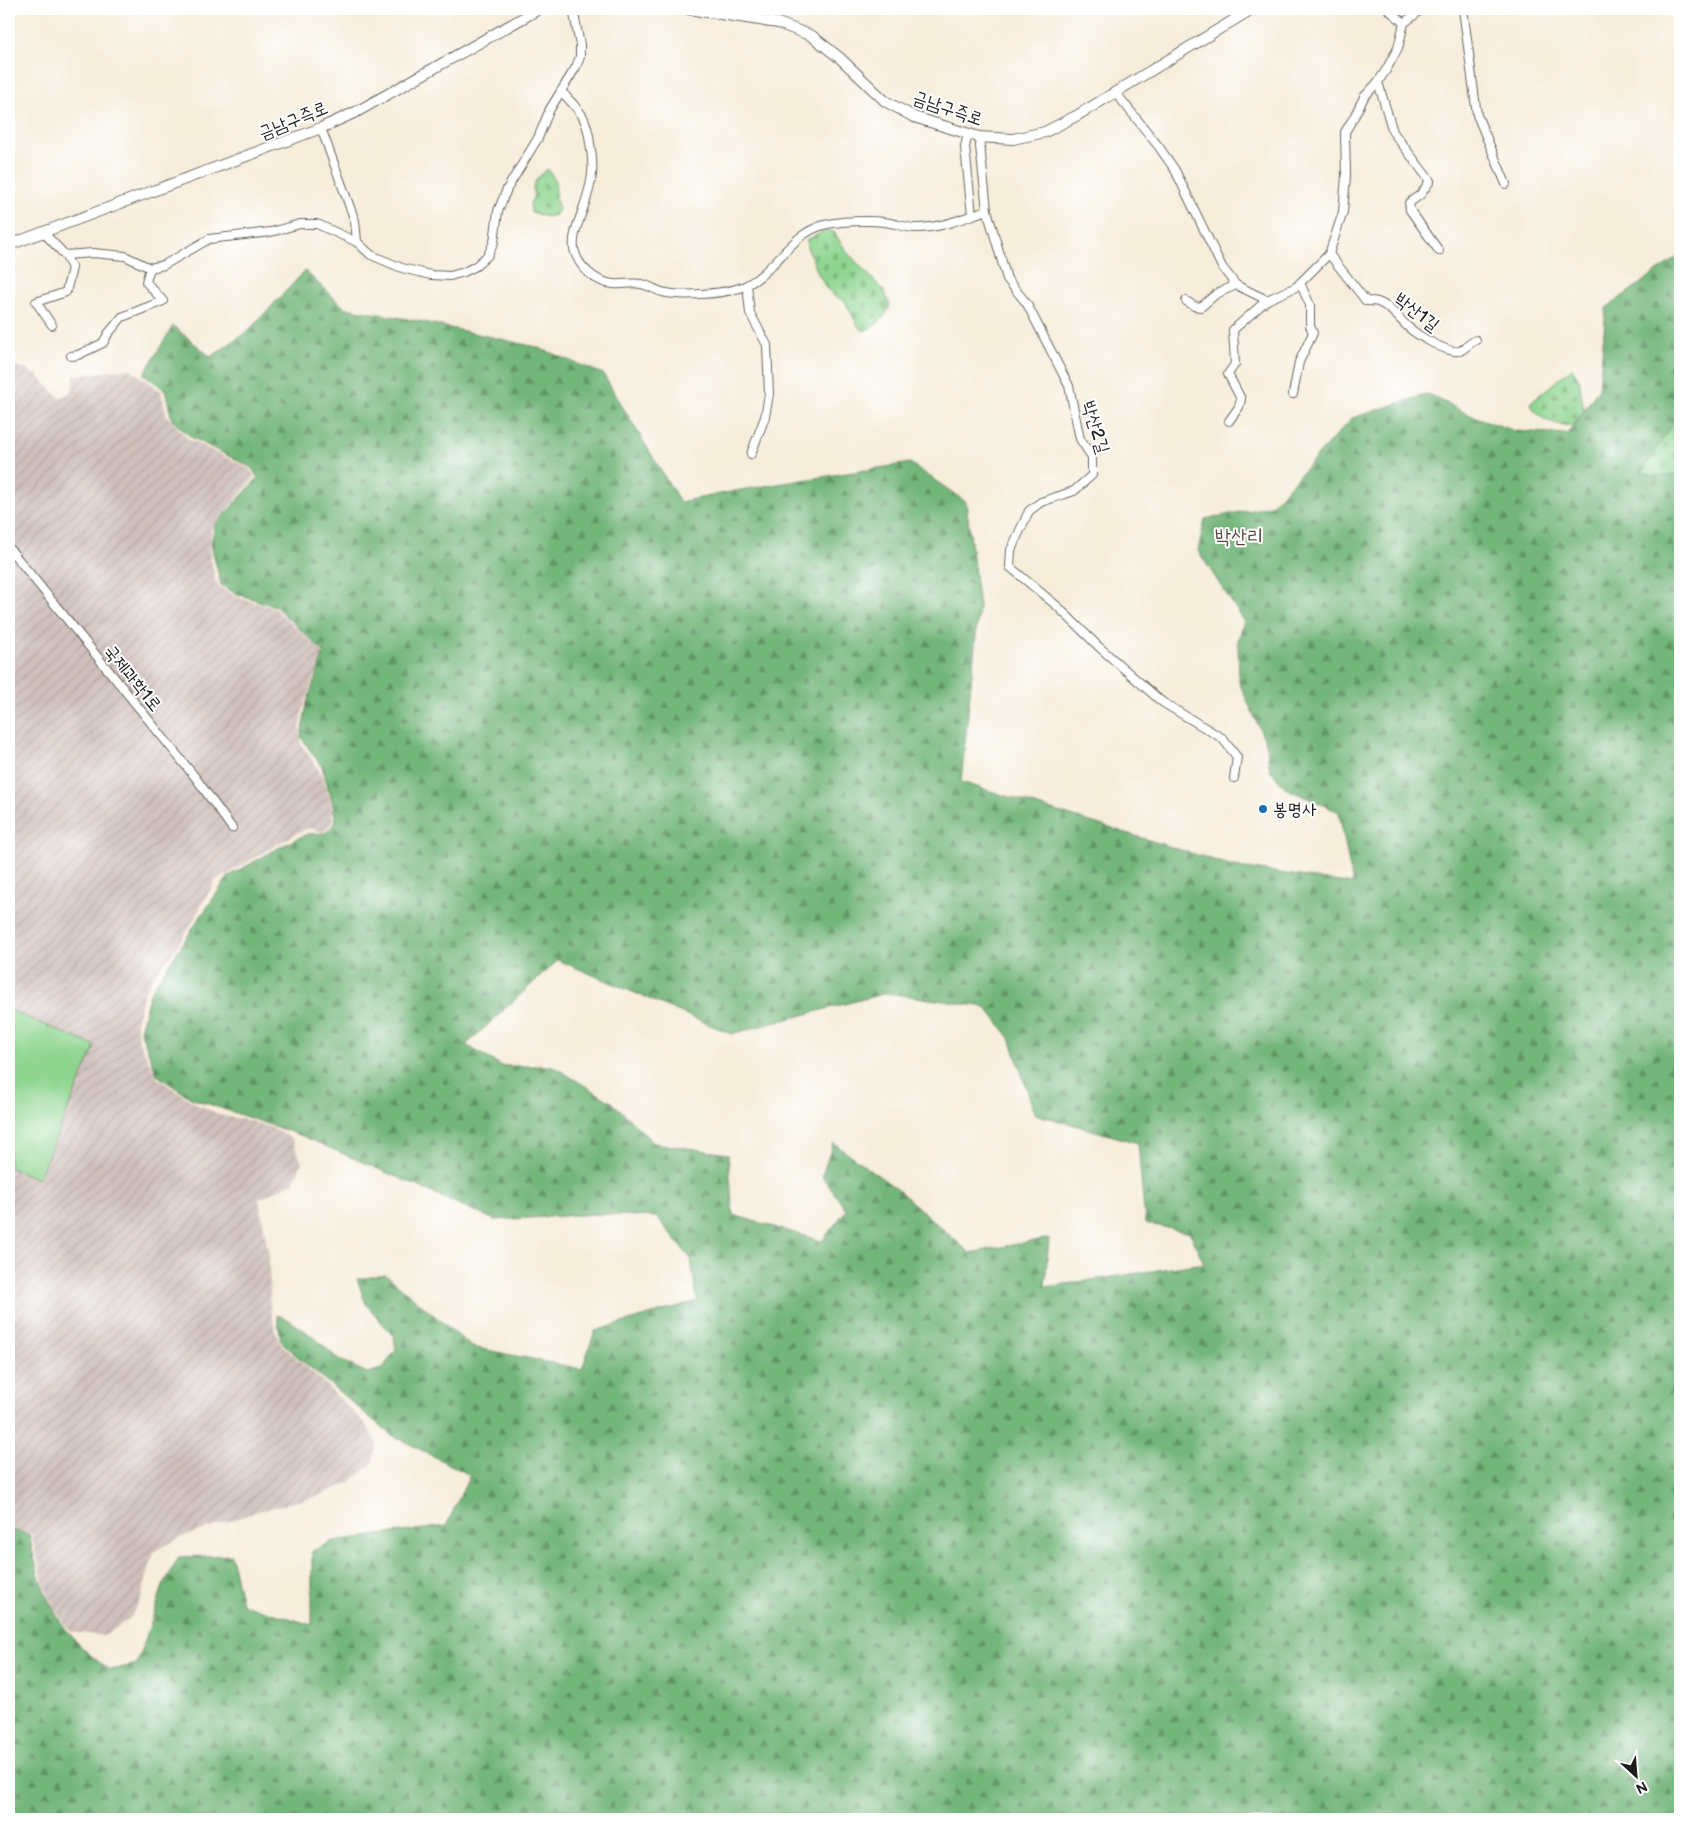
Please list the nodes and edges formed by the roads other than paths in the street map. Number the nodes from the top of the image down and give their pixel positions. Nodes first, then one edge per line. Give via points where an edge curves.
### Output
1 (539, 9) edge
2 (573, 9) edge
3 (688, 9) edge
4 (1252, 9) edge
5 (1388, 9) edge
6 (1422, 9) edge
7 (1464, 9) edge
8 (1404, 23) junction
9 (1378, 82) junction
10 (561, 91) junction
11 (1116, 93) junction
12 (321, 128) junction
13 (968, 133) junction
14 (979, 137) junction
15 (1506, 184) dead end
16 (987, 210) junction
17 (972, 215) junction
18 (44, 233) junction
19 (357, 242) junction
20 (9, 245) edge
21 (1439, 251) dead end
22 (1329, 254) junction
23 (65, 255) junction
24 (150, 268) junction
25 (1300, 282) junction
26 (747, 285) junction
27 (1236, 285) junction
28 (1267, 300) junction
29 (1186, 301) dead end
30 (52, 324) dead end
31 (1476, 340) dead end
32 (72, 356) dead end
33 (1293, 394) dead end
34 (1229, 421) dead end
35 (750, 454) dead end
36 (9, 548) edge
37 (1234, 778) dead end
38 (232, 828) dead end

1 - 12 main road, 금남구즉로 via 358,111
2 - 10 street via 580,57
3 - 13 main road, 금남구즉로 via 778,23 812,36 885,100 914,117
4 - 11 main road, 금남구즉로
5 - 8 street
6 - 8 street
7 - 15 street via 1477,115
8 - 9 street via 1398,48
9 - 21 street via 1393,132 1430,181 1409,204
9 - 22 street via 1364,97 1344,132 1346,176 1343,212
10 - 19 street via 538,138 507,189 498,211 494,242 476,266 450,276 431,276 371,256
10 - 26 street via 583,117 592,155 594,169 574,247 577,258 588,273 613,284 641,284 662,292 685,295
11 - 14 main road, 금남구즉로 via 1045,132 1013,139
11 - 27 street via 1175,170 1211,246
12 - 18 main road, 금남구즉로
12 - 19 street via 355,221
13 - 14 main road, 금남구즉로
13 - 17 street via 965,147
14 - 16 street, 박산2길
16 - 17 street
16 - 37 street, 박산2길 via 1007,278 1027,304 1069,386 1080,439 1092,456 1092,475 1074,491 1041,502 1029,511 1011,550 1010,568 1057,606 1162,702 1222,738 1236,757
17 - 26 street via 932,227 914,228 864,221 824,225 788,247 767,270
18 - 20 main road, 금남구즉로
18 - 23 street
19 - 24 street via 318,224 300,224 271,232 209,239 164,265
22 - 25 street
22 - 31 street, 박산1길 via 1366,301 1388,308 1409,328 1433,343 1458,351
23 - 24 street via 125,256
23 - 30 street via 72,268 66,292 36,302
24 - 32 street via 146,282 163,301 122,317 103,343
25 - 28 street
25 - 33 street via 1310,305 1313,333 1296,374
26 - 35 street via 750,313 767,345 769,394 765,417
27 - 28 street
27 - 29 street via 1216,294 1201,307
28 - 34 street via 1233,330 1235,364 1228,374 1241,399
36 - 38 street, 국제과학1로 via 195,777

